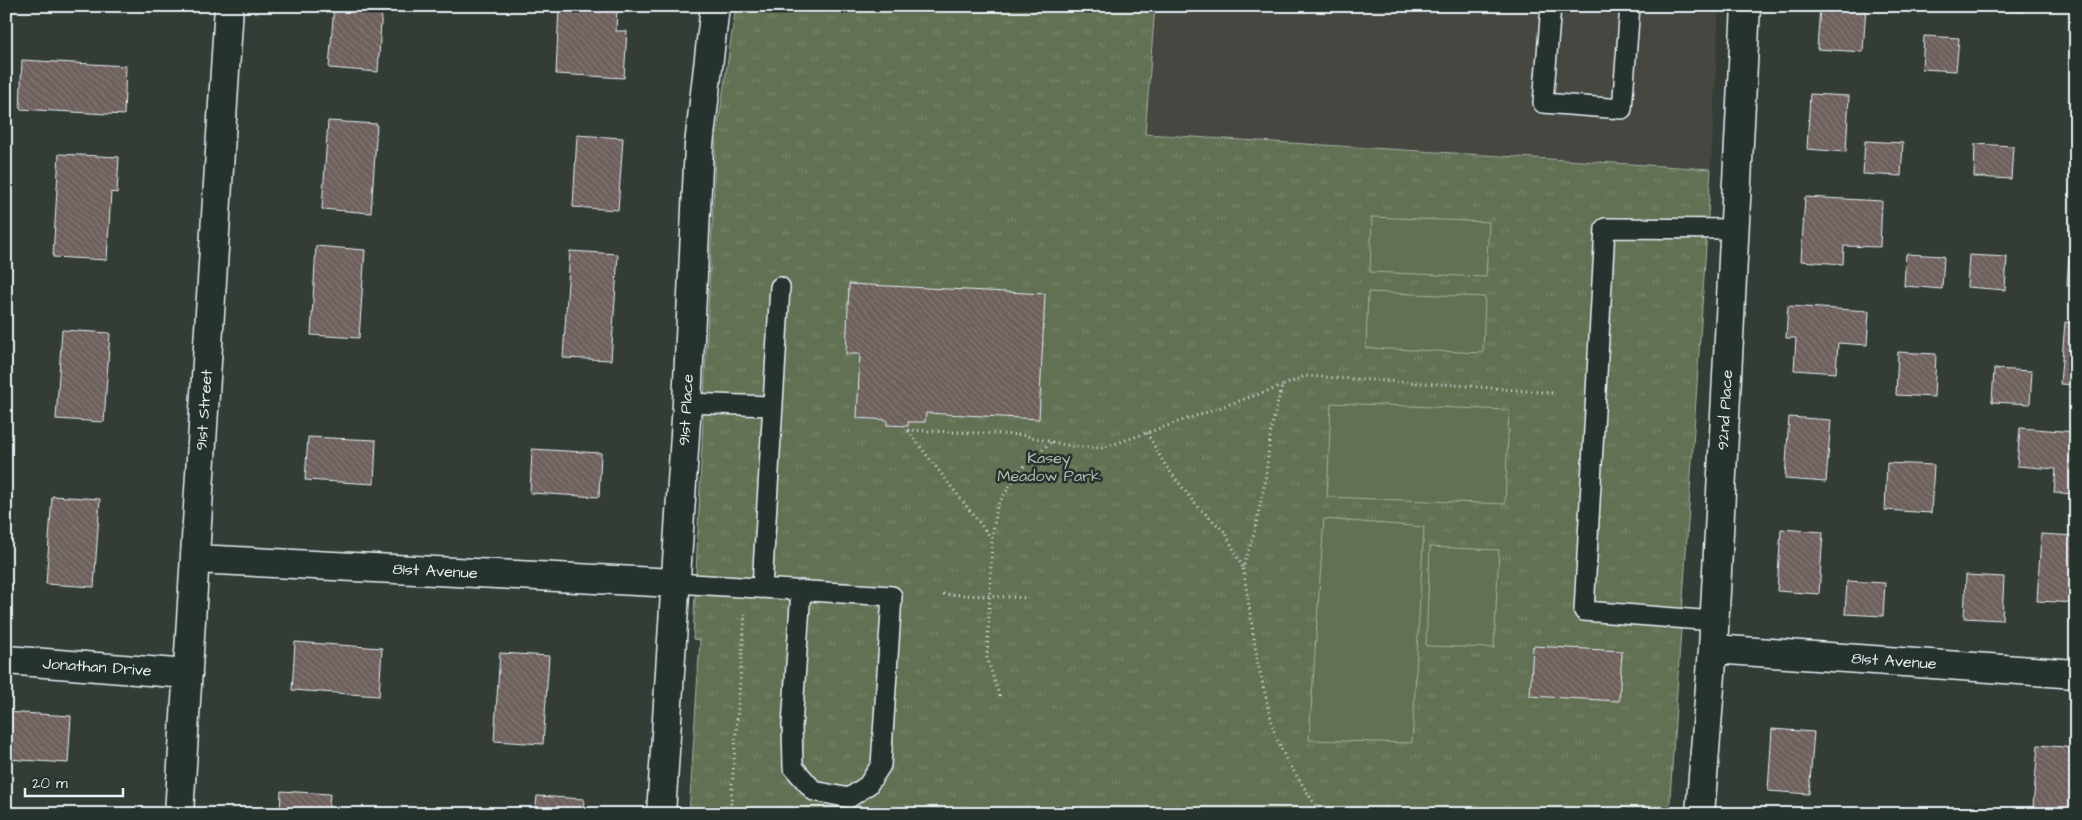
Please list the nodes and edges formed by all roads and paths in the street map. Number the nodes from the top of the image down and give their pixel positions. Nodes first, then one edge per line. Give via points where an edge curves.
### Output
1 (229, 6) edge
2 (715, 6) edge
3 (1551, 6) edge
4 (1630, 6) edge
5 (1746, 6) edge
6 (1735, 229) junction
7 (780, 287) dead end
8 (1282, 386) junction
9 (1552, 393) dead end
10 (687, 403) junction
11 (773, 406) junction
12 (1147, 433) junction
13 (1052, 442) junction
14 (992, 539) junction
15 (195, 559) junction
16 (1243, 568) junction
17 (675, 583) junction
18 (754, 586) junction
19 (802, 590) junction
20 (943, 594) dead end
21 (989, 597) junction
22 (1028, 598) dead end
23 (1714, 621) junction
24 (1713, 649) junction
25 (6, 660) edge
26 (188, 674) junction
27 (2076, 674) edge
28 (1000, 698) dead end
29 (179, 814) edge
30 (661, 814) edge
31 (730, 814) edge
32 (1322, 814) edge
33 (1700, 814) edge

1 - 15 street, 91st Street
2 - 10 street, 91st Place via 699,146
3 - 4 lane via 1543,103 1622,109
5 - 6 street, 92nd Place
6 - 23 street, 92nd Place
6 - 23 lane via 1605,228 1585,591 1584,611
7 - 11 lane
8 - 9 path via 1305,376
8 - 12 path
8 - 16 path via 1271,429 1259,508
10 - 11 lane
10 - 17 street, 91st Place
11 - 18 lane
12 - 13 path via 1103,448
12 - 16 path via 1165,465 1196,505 1226,532
13 - 14 path via 1020,470 997,506
13 - 14 path via 1022,435 908,430
14 - 21 path
15 - 17 street, 81st Avenue
15 - 26 street, 91st Street
16 - 32 path via 1258,664 1275,735 1286,759
17 - 18 lane
17 - 30 street, 91st Place
18 - 19 lane
18 - 31 path
19 - 19 lane via 892,596 881,765 868,786 849,798 814,791 793,767 792,726
20 - 21 path
21 - 22 path
21 - 28 path via 987,658
23 - 24 street, 92nd Place
24 - 27 street, 81st Avenue
24 - 33 street, 92nd Place
25 - 26 street, Jonathan Drive
26 - 29 street, 91st Street

